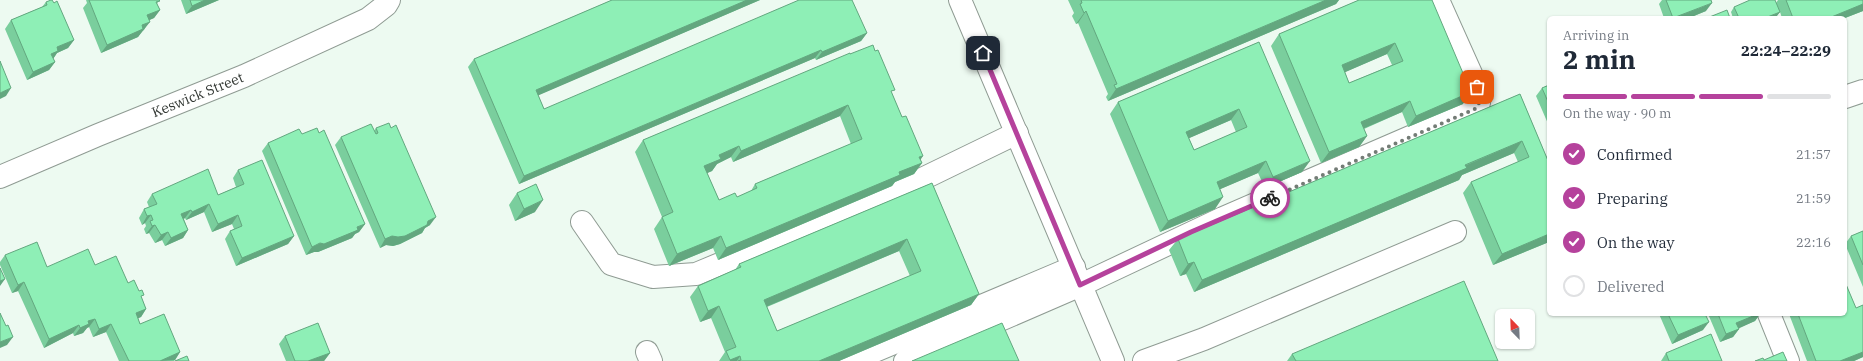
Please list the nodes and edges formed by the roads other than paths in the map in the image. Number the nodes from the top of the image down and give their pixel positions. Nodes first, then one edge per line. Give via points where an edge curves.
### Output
1 (389, 0) edge
2 (960, 0) edge
3 (1438, 0) edge
4 (1863, 91) edge
5 (1847, 96) edge
6 (1017, 133) junction
7 (0, 177) edge
8 (582, 222) dead end
9 (1455, 232) dead end
10 (1077, 276) junction
11 (1770, 316) edge
12 (851, 361) edge
13 (905, 361) edge
14 (1113, 361) edge
15 (1144, 361) edge
16 (1788, 361) edge

1 - 7 street, Keswick Street via 368,20 244,76
2 - 6 street
3 - 10 street via 1477,87 1480,98 1475,109 1204,226
4 - 5 street
6 - 8 street via 916,182 696,274 653,277 611,264
6 - 10 street
9 - 15 street
10 - 12 street
10 - 13 street
10 - 14 street
11 - 16 street

